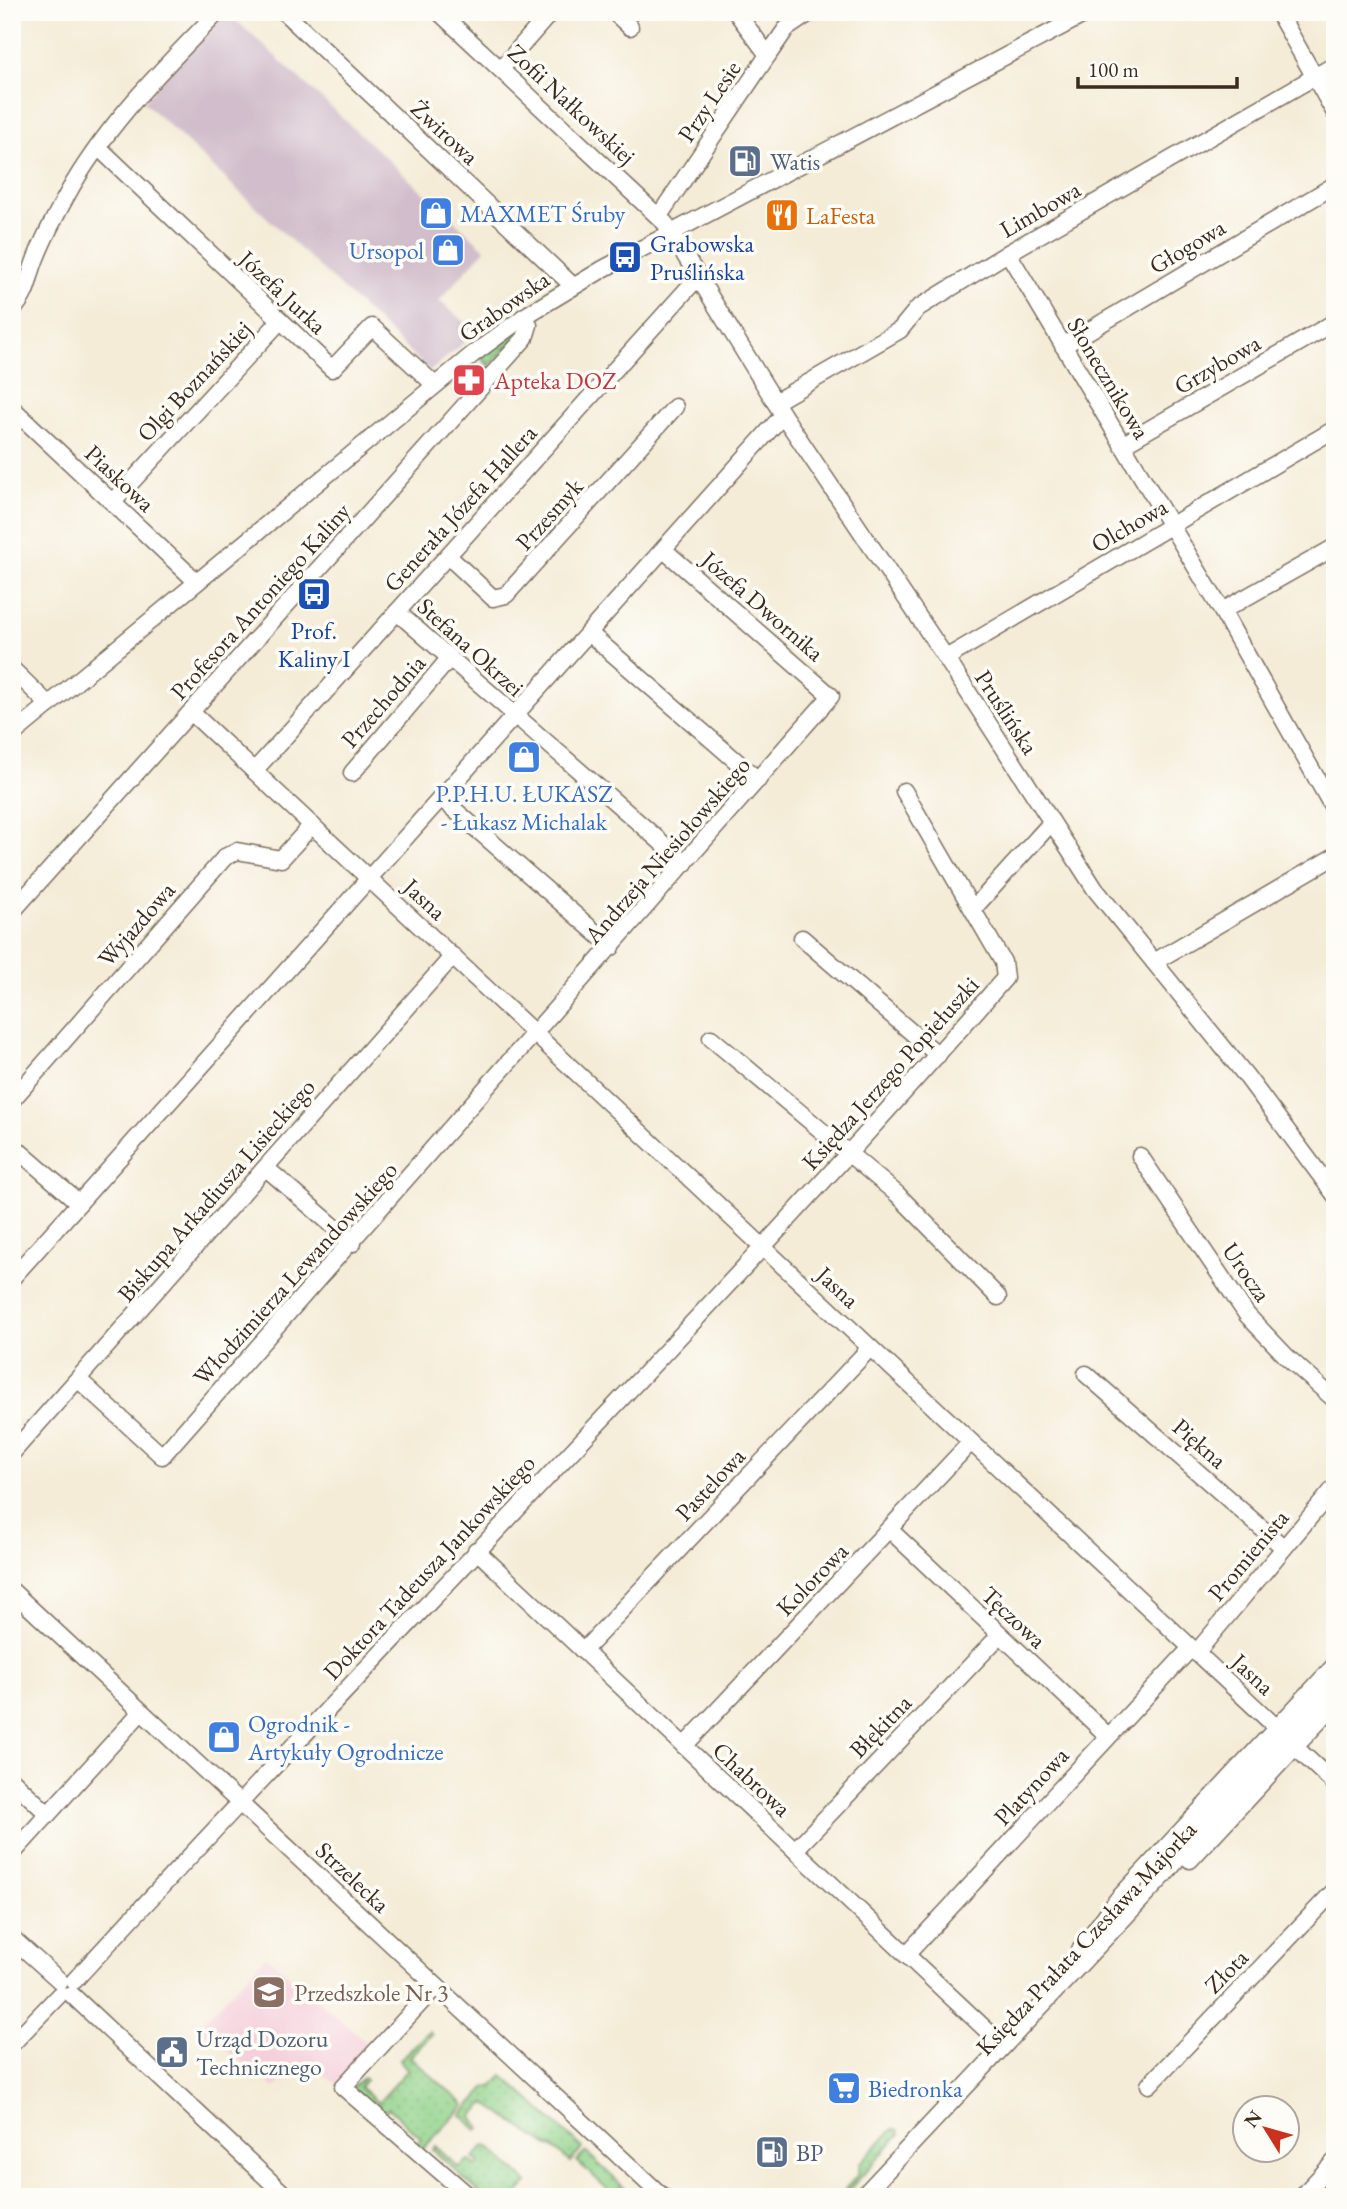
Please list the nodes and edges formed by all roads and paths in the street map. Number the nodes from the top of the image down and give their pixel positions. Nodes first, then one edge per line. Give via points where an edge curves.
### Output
1 (218, 12) edge
2 (284, 12) edge
3 (439, 12) edge
4 (551, 12) edge
5 (614, 12) edge
6 (736, 12) edge
7 (811, 12) edge
8 (1089, 12) edge
9 (1278, 12) edge
10 (630, 27) dead end
11 (768, 55) junction
12 (1335, 65) edge
13 (501, 69) junction
14 (1314, 77) junction
15 (1335, 113) edge
16 (99, 147) junction
17 (1335, 185) edge
18 (659, 216) junction
19 (671, 232) junction
20 (1007, 253) junction
21 (699, 276) junction
22 (573, 286) junction
23 (12, 311) edge
24 (525, 316) junction
25 (280, 321) junction
26 (1335, 322) edge
27 (1063, 346) junction
28 (471, 355) junction
29 (492, 377) junction
30 (435, 385) junction
31 (676, 407) dead end
32 (12, 408) edge
33 (779, 408) junction
34 (1335, 429) edge
35 (1122, 445) junction
36 (113, 502) junction
37 (1171, 527) junction
38 (1335, 547) edge
39 (664, 550) junction
40 (448, 556) junction
41 (197, 582) junction
42 (1222, 611) junction
43 (397, 612) junction
44 (589, 633) junction
45 (946, 658) junction
46 (449, 659) junction
47 (12, 669) edge
48 (831, 696) joint
49 (49, 705) junction
50 (191, 712) junction
51 (516, 717) junction
52 (12, 735) edge
53 (254, 771) junction
54 (352, 773) dead end
55 (758, 780) junction
56 (904, 791) dead end
57 (442, 799) junction
58 (1335, 811) edge
59 (1051, 822) junction
60 (312, 825) junction
61 (1335, 856) edge
62 (685, 863) junction
63 (369, 878) junction
64 (973, 909) junction
65 (12, 912) edge
66 (802, 938) dead end
67 (612, 947) junction
68 (453, 956) junction
69 (1154, 962) junction
70 (536, 1034) junction
71 (711, 1038) dead end
72 (937, 1055) junction
73 (12, 1100) edge
74 (12, 1145) edge
75 (850, 1155) junction
76 (1140, 1156) dead end
77 (266, 1168) junction
78 (1335, 1195) edge
79 (79, 1203) junction
80 (353, 1242) junction
81 (762, 1248) junction
82 (12, 1278) edge
83 (998, 1297) dead end
84 (870, 1348) junction
85 (1086, 1374) dead end
86 (79, 1380) junction
87 (1335, 1400) edge
88 (971, 1442) junction
89 (12, 1453) edge
90 (1335, 1487) edge
91 (890, 1530) junction
92 (1283, 1547) junction
93 (476, 1550) junction
94 (12, 1591) edge
95 (1000, 1635) junction
96 (583, 1651) junction
97 (1194, 1651) junction
98 (1335, 1665) edge
99 (1335, 1685) edge
100 (1335, 1704) edge
101 (140, 1713) junction
102 (1277, 1728) junction
103 (1108, 1736) junction
104 (684, 1746) junction
105 (1295, 1747) junction
106 (12, 1780) edge
107 (1335, 1784) edge
108 (238, 1802) junction
109 (48, 1814) junction
110 (1207, 1823) junction
111 (795, 1850) junction
112 (12, 1854) edge
113 (1335, 1889) edge
114 (12, 1938) edge
115 (1077, 1953) junction
116 (906, 1955) junction
117 (436, 1986) junction
118 (66, 1988) junction
119 (997, 2040) junction
120 (12, 2045) edge
121 (1149, 2085) dead end
122 (1335, 2161) edge
123 (287, 2197) edge
124 (470, 2197) edge
125 (663, 2197) edge
126 (863, 2197) edge
127 (1301, 2197) edge

1 - 16 street via 167,64
2 - 22 street, Żwirowa
3 - 13 street, Zofii Nałkowskiej
4 - 13 street
5 - 10 street
6 - 11 street, Przy Lesie
7 - 11 street via 786,29
8 - 19 street, Grabowska
9 - 14 street
11 - 18 street, Przy Lesie
12 - 14 street, Limbowa
13 - 18 street, Zofii Nałkowskiej
14 - 15 street
14 - 20 street, Limbowa
16 - 23 street via 53,220 28,289
16 - 25 street, Józefa Jurka
17 - 27 street, Głogowa
18 - 19 street, Zofii Nałkowskiej
19 - 21 street, Pruślińska
19 - 22 street, Grabowska
20 - 27 street, Słonecznikowa
20 - 33 street, Limbowa via 918,308 900,330
21 - 33 street, Pruślińska
21 - 40 street, Generała Józefa Hallera
22 - 24 street, Grabowska
24 - 28 street, Grabowska
24 - 29 street, Profesora Antoniego Kaliny via 529,325 526,338
25 - 30 street, Józefa Jurka via 332,369 372,327
25 - 36 street, Olgi Boznańskiej
26 - 35 street, Grzybowa
27 - 35 street, Słonecznikowa
28 - 29 street
28 - 30 street, Grabowska
29 - 50 street, Profesora Antoniego Kaliny
30 - 41 street, Grabowska
31 - 40 street, Przesmyk via 506,595 493,598
32 - 36 street, Piaskowa
33 - 39 street, Limbowa
33 - 45 street, Pruślińska
34 - 37 street, Olchowa
35 - 37 street, Słonecznikowa
36 - 41 street, Piaskowa
37 - 42 street, Słonecznikowa
37 - 45 street, Olchowa
38 - 42 street
39 - 44 street, Limbowa
39 - 48 street, Józefa Dwornika
40 - 43 street, Generała Józefa Hallera
41 - 49 street, Grabowska
42 - 58 street, Słonecznikowa
43 - 46 street, Stefana Okrzei
43 - 53 street, Generała Józefa Hallera
44 - 51 street, Limbowa
44 - 55 street
45 - 59 street, Pruślińska
46 - 51 street, Stefana Okrzei
46 - 54 street, Przechodnia
47 - 49 street
48 - 55 street, Andrzeja Niesiołowskiego
49 - 52 street, Grabowska
50 - 53 street, Jasna
50 - 65 street, Profesora Antoniego Kaliny
51 - 57 street, Limbowa
51 - 62 street, Stefana Okrzei
53 - 60 street, Jasna
55 - 62 street, Andrzeja Niesiołowskiego
56 - 64 street
57 - 63 street, Limbowa
57 - 67 street
59 - 64 street
59 - 69 street, Pruślińska via 1095,889
60 - 63 street, Jasna
60 - 73 street, Wyjazdowa via 281,859 237,852 225,858
61 - 69 street
62 - 67 street, Andrzeja Niesiołowskiego
63 - 68 street, Jasna
63 - 79 street, Limbowa
64 - 72 street, Księdza Jerzego Popiełuszki via 1003,962 1005,978
66 - 72 street
67 - 70 street, Andrzeja Niesiołowskiego
68 - 70 street, Jasna
68 - 77 street, Biskupa Arkadiusza Lisieckiego
69 - 78 street, Pruślińska
70 - 80 street, Włodzimierza Lewandowskiego
70 - 81 street, Jasna
71 - 75 street
72 - 75 street, Księdza Jerzego Popiełuszki
74 - 79 street
75 - 81 street, Księdza Jerzego Popiełuszki
75 - 83 street via 920,1216
76 - 87 street, Urocza via 1247,1315
77 - 80 street
77 - 86 street, Biskupa Arkadiusza Lisieckiego
79 - 82 street, Limbowa
80 - 86 street, Włodzimierza Lewandowskiego via 162,1456
81 - 84 street, Jasna
81 - 93 street, Doktora Tadeusza Jankowskiego
84 - 88 street, Jasna
84 - 96 street, Pastelowa
85 - 92 street, Piękna
86 - 89 street, Biskupa Arkadiusza Lisieckiego
88 - 91 street, Kolorowa
88 - 97 street, Jasna
90 - 92 street, Promienista
91 - 95 street, Tęczowa
91 - 104 street, Kolorowa
92 - 97 street, Promienista
93 - 96 street, Chabrowa
93 - 108 street, Doktora Tadeusza Jankowskiego
94 - 101 street, Strzelecka
95 - 103 street, Tęczowa
95 - 111 street, Błękitna
96 - 104 street, Chabrowa
97 - 102 street, Jasna
97 - 103 street, Platynowa
98 - 102 street, Księdza Prałata Czesława Majorka
99 - 110 street, Księdza Prałata Czesława Majorka
100 - 105 street, Księdza Prałata Czesława Majorka
101 - 108 street, Strzelecka
101 - 109 street
102 - 115 street, Księdza Prałata Czesława Majorka via 1117,1900
103 - 116 street, Platynowa
104 - 111 street, Chabrowa
105 - 107 street
105 - 126 street, Księdza Prałata Czesława Majorka via 913,2156
106 - 109 street
108 - 117 street, Strzelecka
108 - 118 street, Doktora Tadeusza Jankowskiego
109 - 112 street
110 - 115 street, Księdza Prałata Czesława Majorka
110 - 126 street, Księdza Prałata Czesława Majorka via 1169,1870
111 - 116 street, Chabrowa
113 - 121 street, Złota
114 - 118 street
115 - 119 street, Księdza Prałata Czesława Majorka
116 - 119 street, Chabrowa
117 - 124 street via 343,2087
117 - 125 street, Strzelecka
118 - 120 street, Doktora Tadeusza Jankowskiego
118 - 123 street
119 - 126 street, Księdza Prałata Czesława Majorka via 879,2166
122 - 127 street

